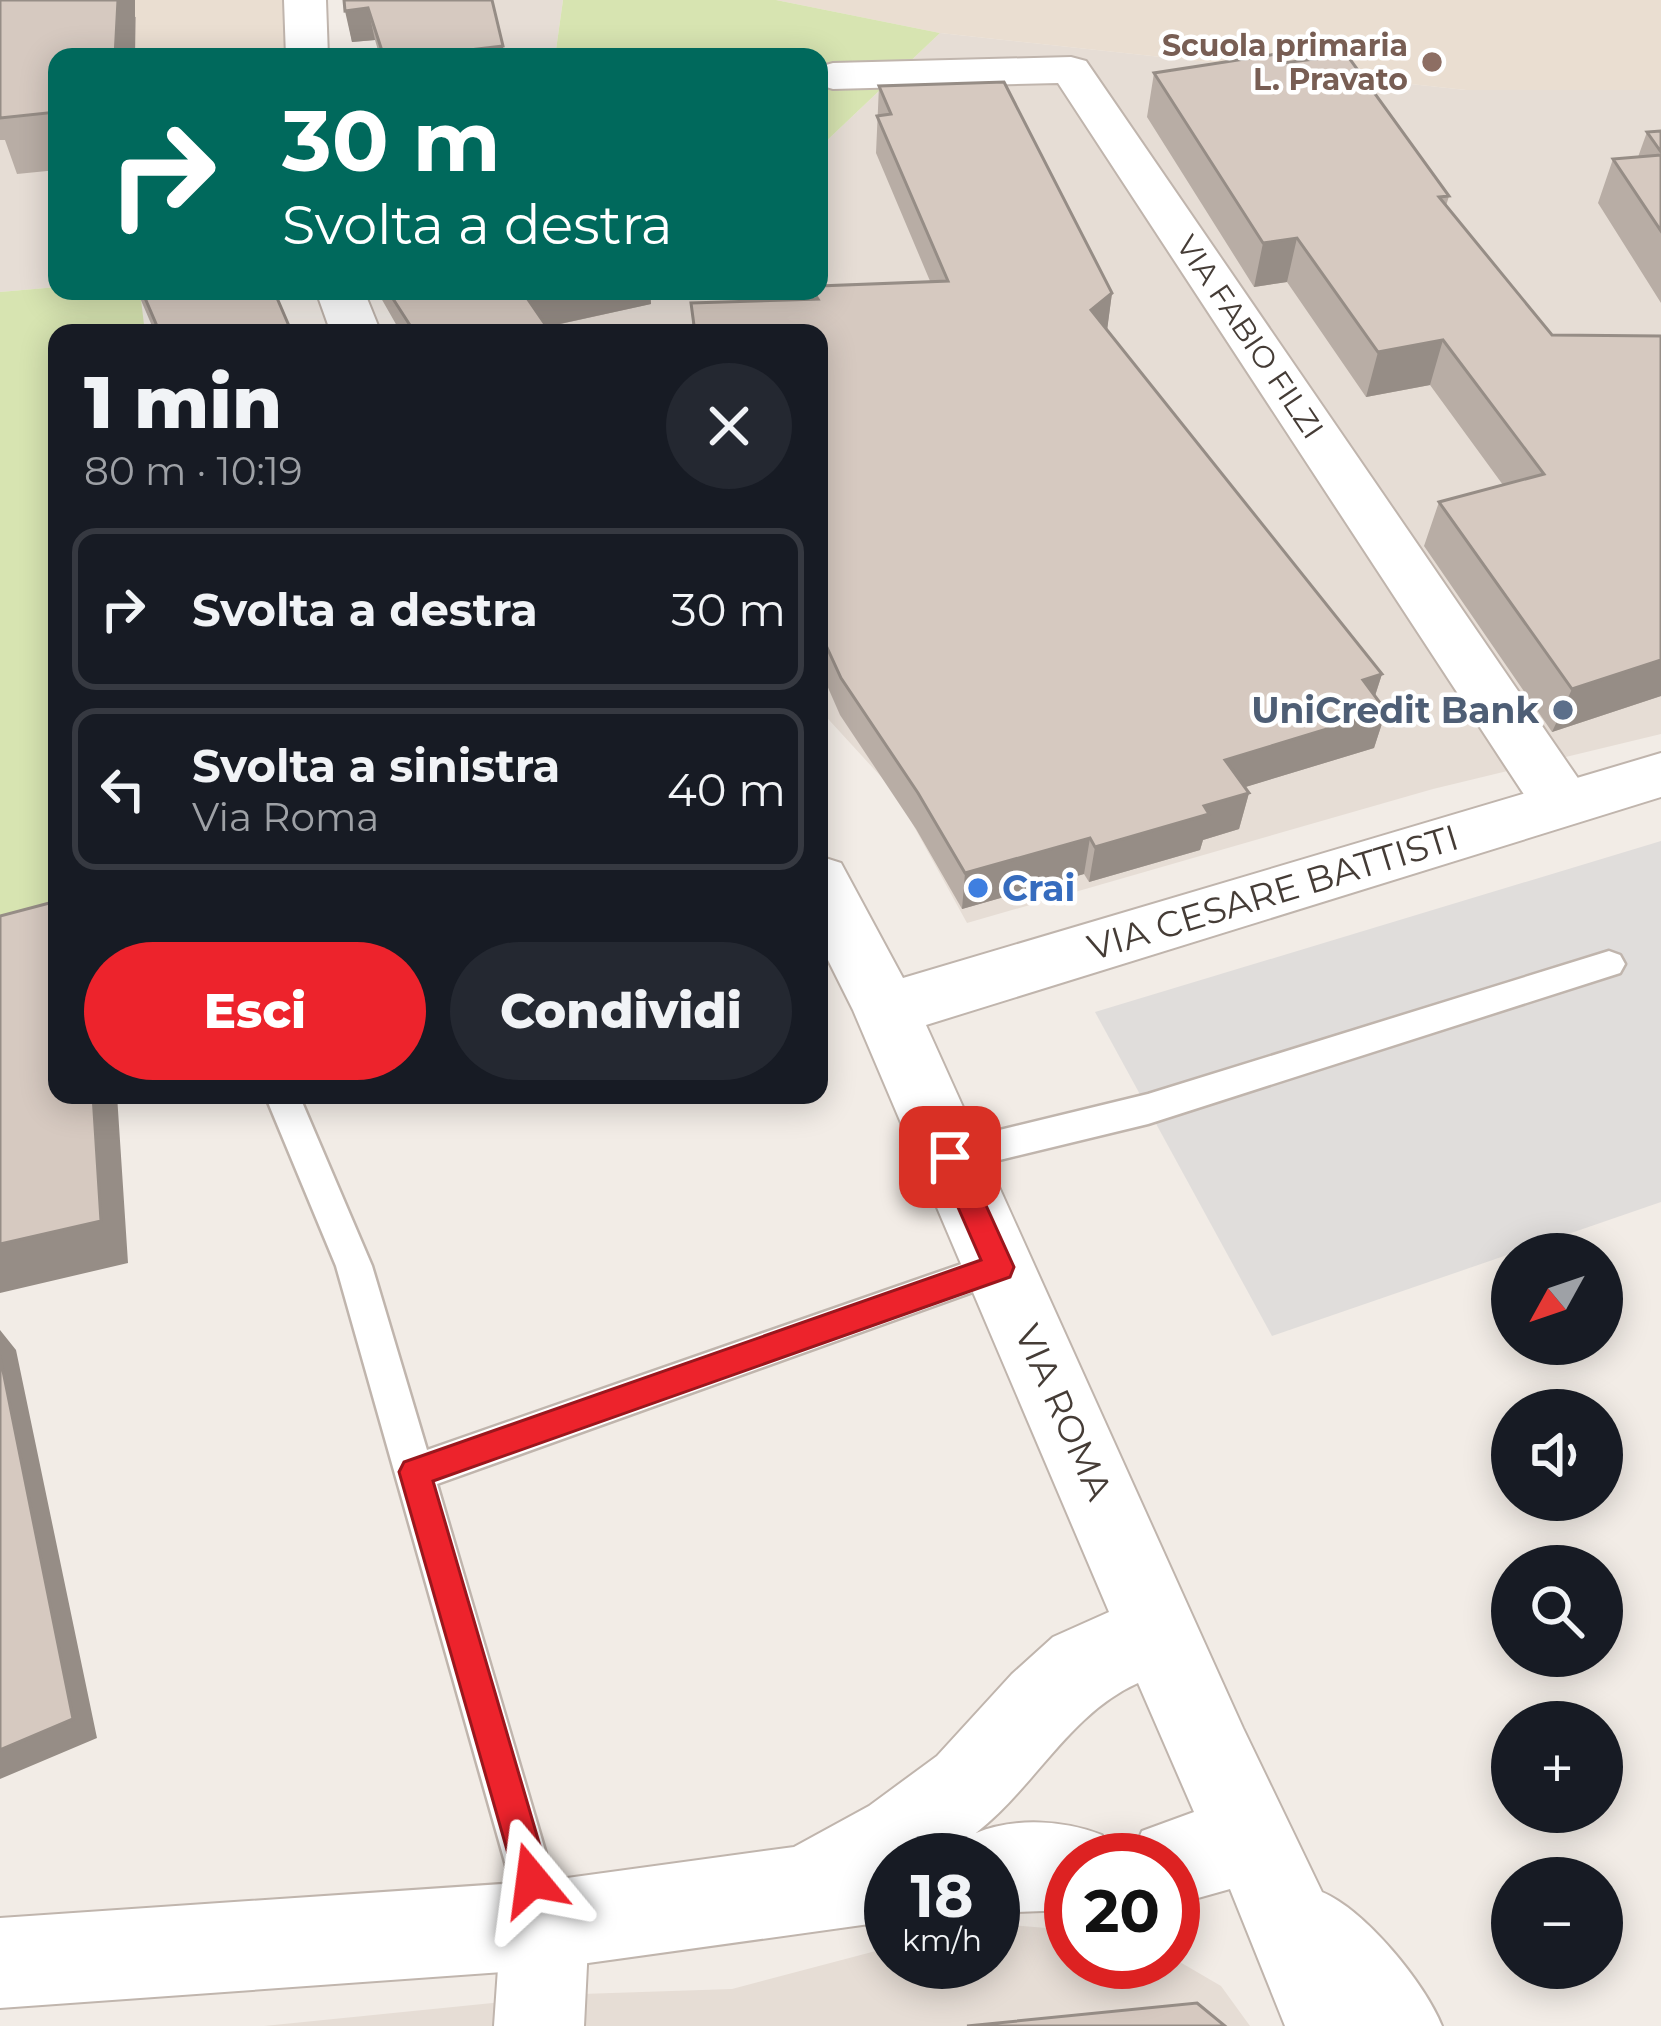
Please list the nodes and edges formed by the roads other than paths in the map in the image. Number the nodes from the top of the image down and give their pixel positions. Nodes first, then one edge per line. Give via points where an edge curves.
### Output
1 (304, 0) edge
2 (307, 48) edge
3 (832, 76) dead end
4 (1661, 775) edge
5 (1562, 803) junction
6 (828, 897) edge
7 (1609, 964) dead end
8 (886, 1010) junction
9 (286, 1104) edge
10 (950, 1157) junction
11 (999, 1267) junction
12 (415, 1472) junction
13 (1160, 1631) junction
14 (1232, 1860) edge
15 (864, 1880) edge
16 (807, 1886) junction
17 (545, 1924) junction
18 (0, 1963) edge
19 (539, 2026) edge
20 (1330, 2026) edge
21 (1397, 2026) edge

1 - 2 street
3 - 5 street, VIA FABIO FILZI via 1072,70
4 - 5 street, VIA CESARE BATTISTI
5 - 8 street, VIA CESARE BATTISTI
6 - 8 street, VIA ROMA
7 - 10 lane via 1148,1108
8 - 10 street, VIA ROMA
9 - 12 lane via 354,1267
10 - 11 street, VIA ROMA
11 - 12 lane
11 - 13 street, VIA ROMA
12 - 17 lane
13 - 14 street, VIA ROMA
13 - 16 street via 1082,1666 950,1801
14 - 20 street, VIA ROMA
14 - 21 street, VIA ROMA
15 - 16 street
16 - 17 street
17 - 18 street
17 - 19 street

